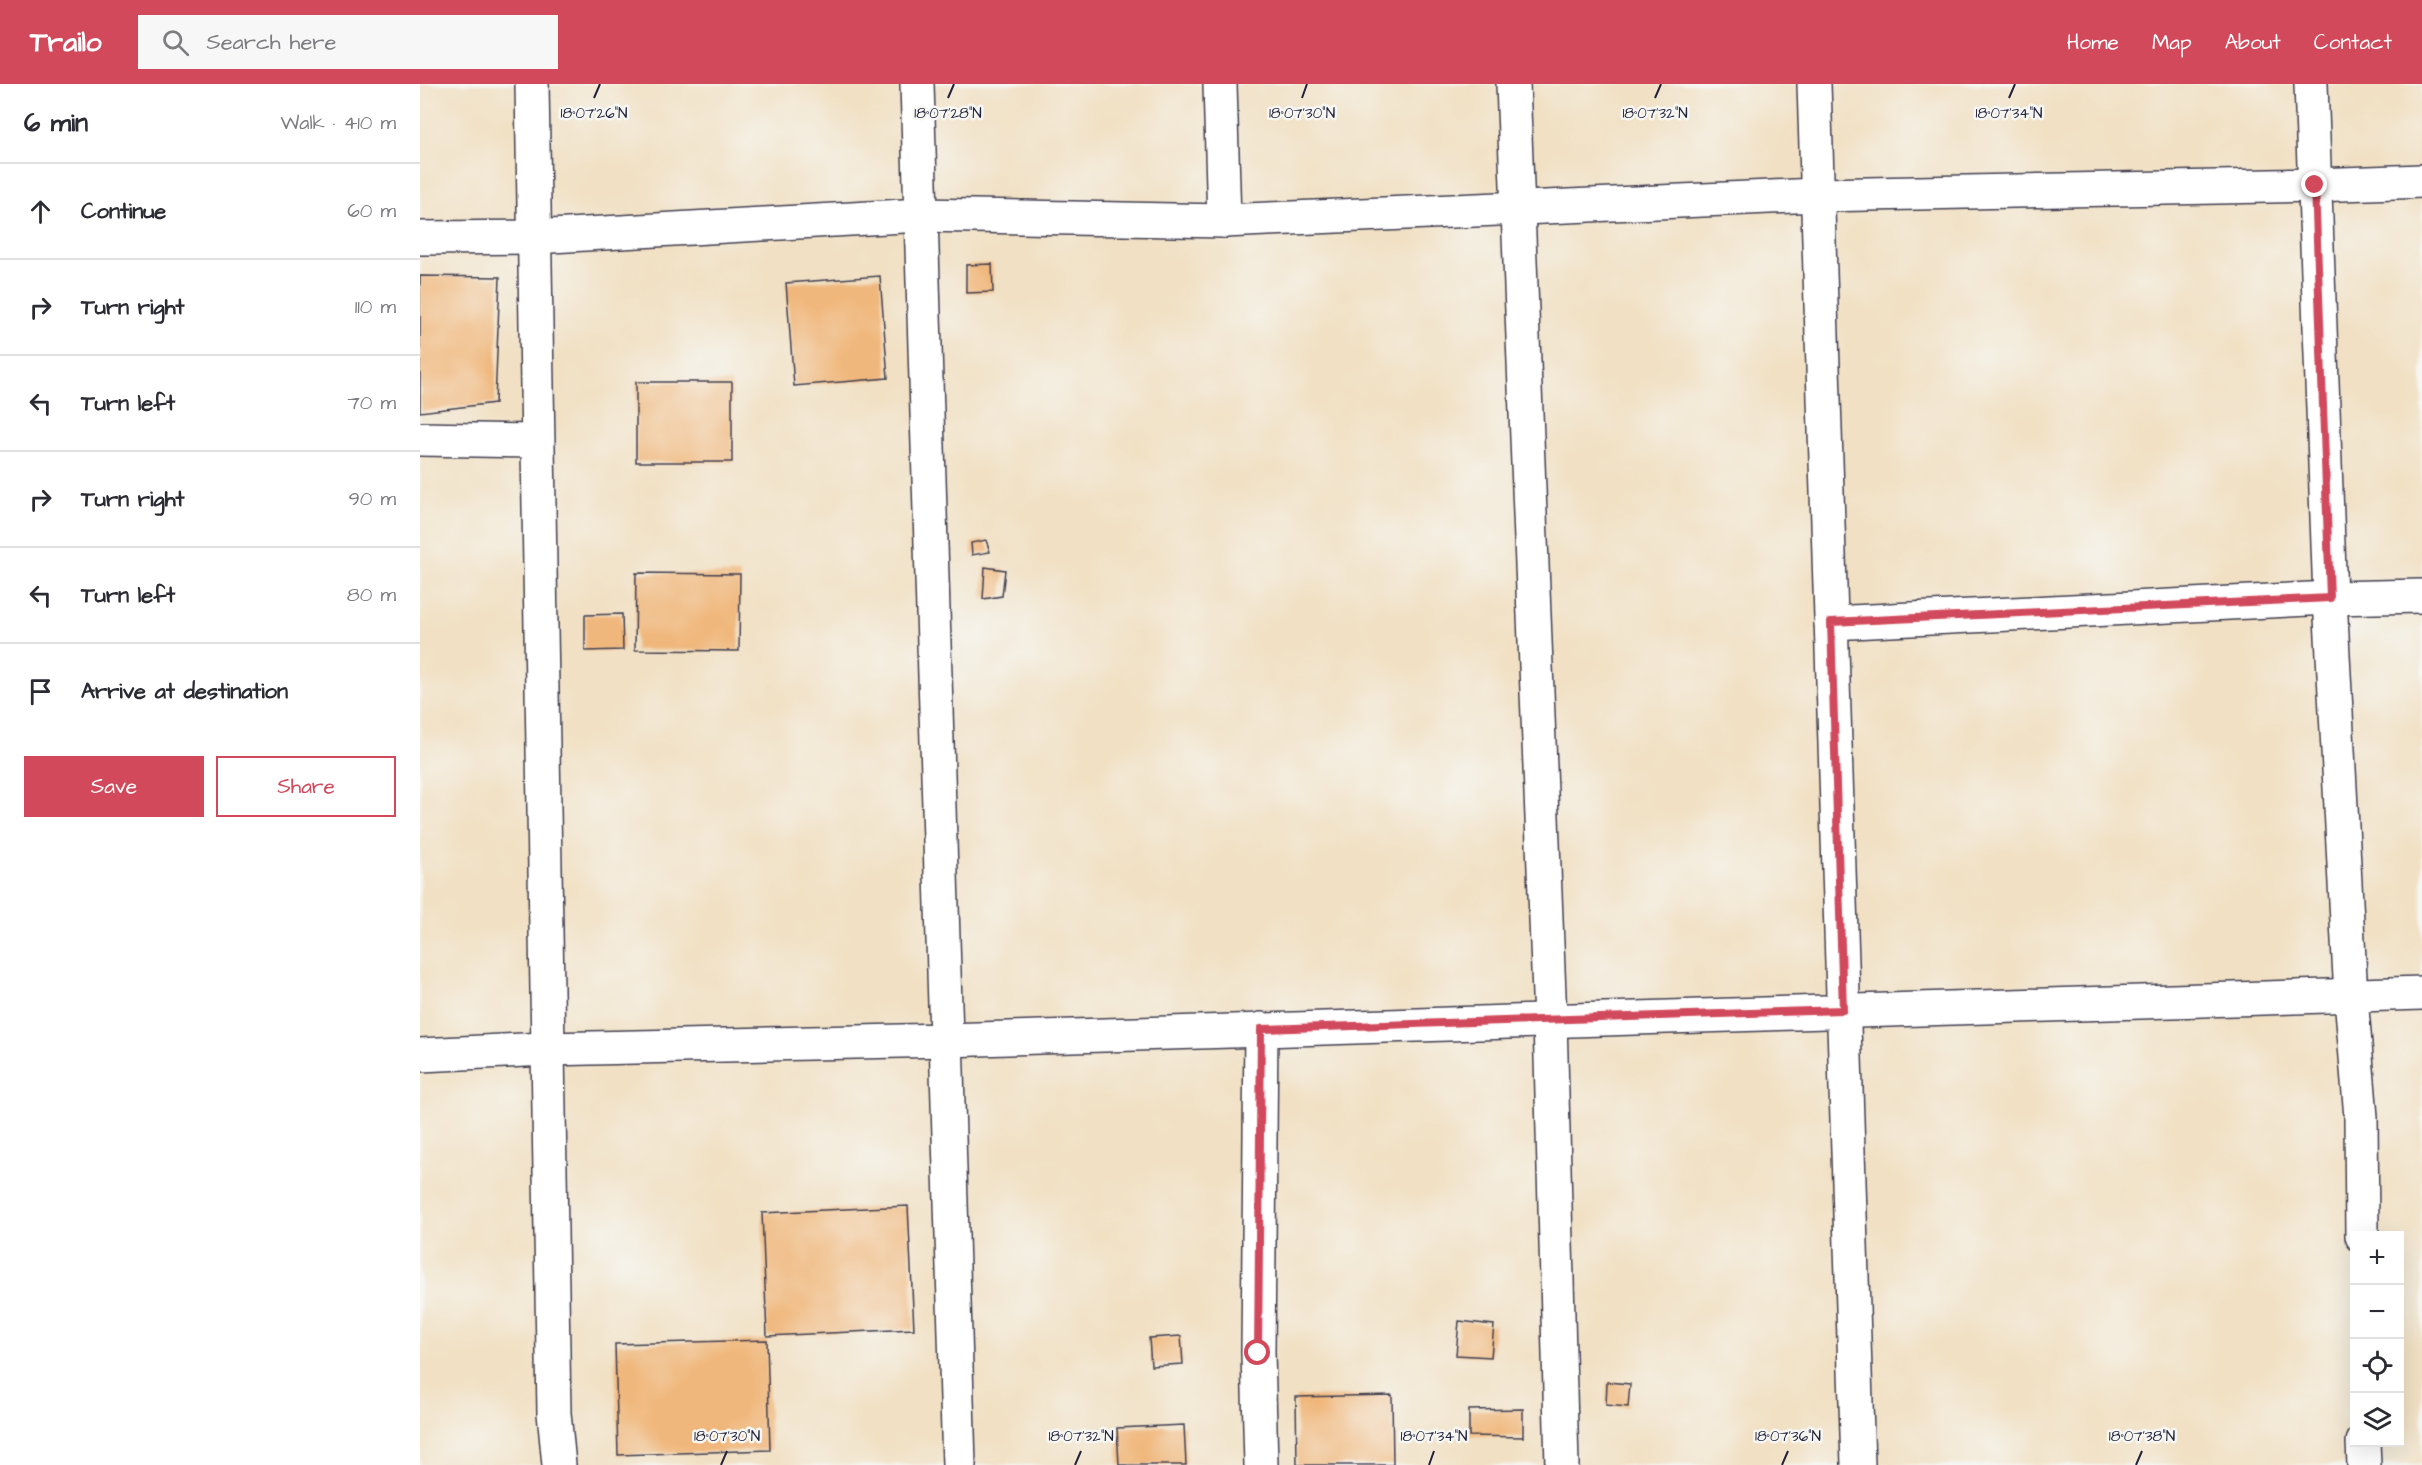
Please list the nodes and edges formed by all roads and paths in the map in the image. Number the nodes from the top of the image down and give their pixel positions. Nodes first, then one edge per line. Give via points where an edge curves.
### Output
1 (532, 84) edge
2 (917, 84) edge
3 (1220, 84) edge
4 (1513, 84) edge
5 (1814, 84) edge
6 (2311, 84) edge
7 (2422, 181) edge
8 (2315, 185) junction
9 (1818, 195) junction
10 (1518, 208) junction
11 (921, 215) junction
12 (1224, 221) junction
13 (533, 237) junction
14 (420, 238) edge
15 (420, 439) edge
16 (536, 441) junction
17 (2422, 596) edge
18 (2330, 598) junction
19 (1831, 622) junction
20 (2422, 993) edge
21 (2351, 997) junction
22 (1843, 1010) junction
23 (1550, 1020) junction
24 (1261, 1029) junction
25 (946, 1040) junction
26 (546, 1049) junction
27 (420, 1055) edge
28 (2362, 1231) edge
29 (2364, 1447) edge
30 (559, 1465) edge
31 (959, 1465) edge
32 (1261, 1465) edge
33 (1562, 1465) edge
34 (1858, 1465) edge
35 (2364, 1465) edge

1 - 13 street
2 - 11 street
3 - 12 street
4 - 10 street
5 - 9 street
6 - 8 street
7 - 8 street
8 - 9 street
8 - 18 street
9 - 10 street
9 - 19 street
10 - 12 street
10 - 23 street
11 - 12 street
11 - 13 street
11 - 25 street
13 - 14 street
13 - 16 street
15 - 16 street
16 - 26 street
17 - 18 street
18 - 19 street
18 - 21 street
19 - 22 street
20 - 21 street
21 - 22 street
21 - 28 street via 2361,1117
22 - 23 street
22 - 34 street
23 - 24 street
23 - 33 street
24 - 25 street
24 - 32 street
25 - 26 street
25 - 31 street
26 - 27 street
26 - 30 street via 554,1413
29 - 35 street

